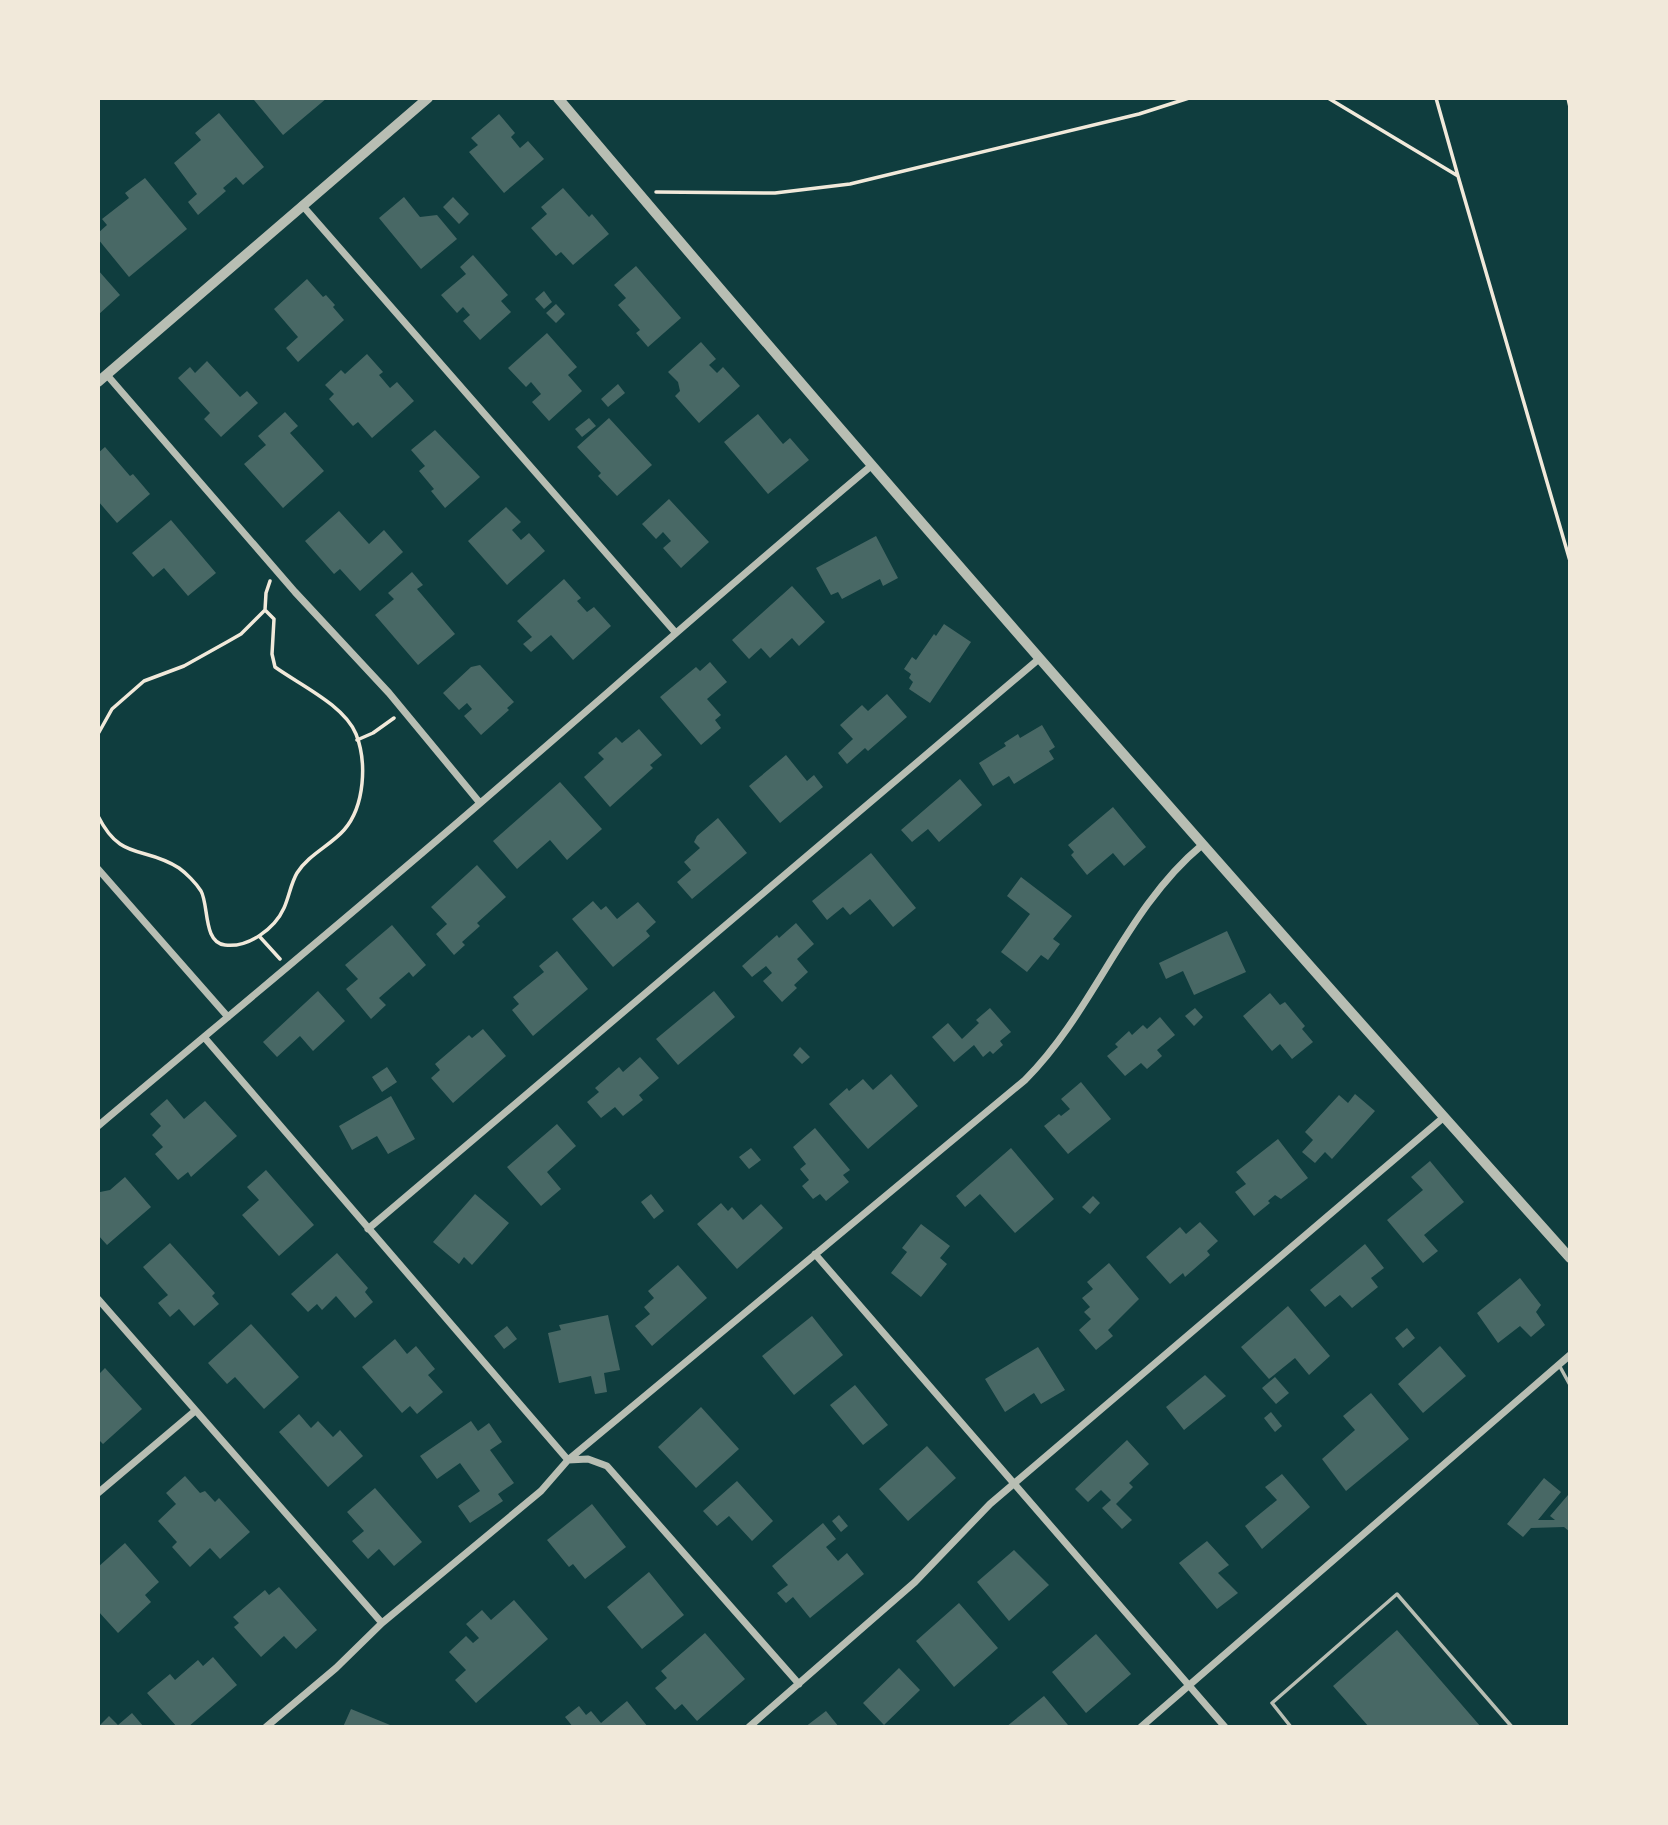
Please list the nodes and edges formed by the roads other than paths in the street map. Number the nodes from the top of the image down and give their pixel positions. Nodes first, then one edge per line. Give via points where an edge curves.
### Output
1 (428, 98) edge
2 (558, 98) edge
3 (302, 205) junction
4 (107, 375) junction
5 (98, 382) edge
6 (872, 466) junction
7 (674, 632) junction
8 (1040, 658) junction
9 (480, 803) junction
10 (1202, 845) junction
11 (98, 869) edge
12 (228, 1017) junction
13 (204, 1037) junction
14 (1444, 1118) junction
15 (98, 1126) edge
16 (368, 1229) junction
17 (815, 1254) junction
18 (1570, 1258) edge
19 (98, 1299) edge
20 (1570, 1355) edge
21 (1559, 1365) junction
22 (1570, 1385) edge
23 (195, 1411) junction
24 (568, 1460) junction
25 (1015, 1483) junction
26 (98, 1493) edge
27 (382, 1623) junction
28 (799, 1684) junction
29 (1188, 1686) junction
30 (266, 1727) edge
31 (749, 1727) edge
32 (1141, 1727) edge
33 (1226, 1727) edge
34 (1291, 1727) edge
35 (1513, 1727) edge

1 - 3 street
2 - 6 street
3 - 4 street
3 - 7 street
4 - 5 street
4 - 9 street via 389,693
6 - 7 street
6 - 8 street
7 - 9 street
8 - 10 street
8 - 16 street
9 - 12 street
10 - 14 street
10 - 17 street via 1182,862 1144,910 1070,1027 1040,1065
11 - 12 street
12 - 13 street
13 - 15 street
13 - 16 street
14 - 18 street
14 - 25 street
16 - 24 street
17 - 24 street
17 - 25 street
19 - 23 street
20 - 21 street
21 - 22 lane
21 - 29 street
23 - 26 street
23 - 27 street
24 - 27 street via 541,1491
24 - 28 street via 588,1459 607,1466
25 - 28 street via 915,1582
25 - 29 street
27 - 30 street
28 - 31 street
29 - 32 street
29 - 33 street
34 - 35 lane via 1272,1703 1397,1594

